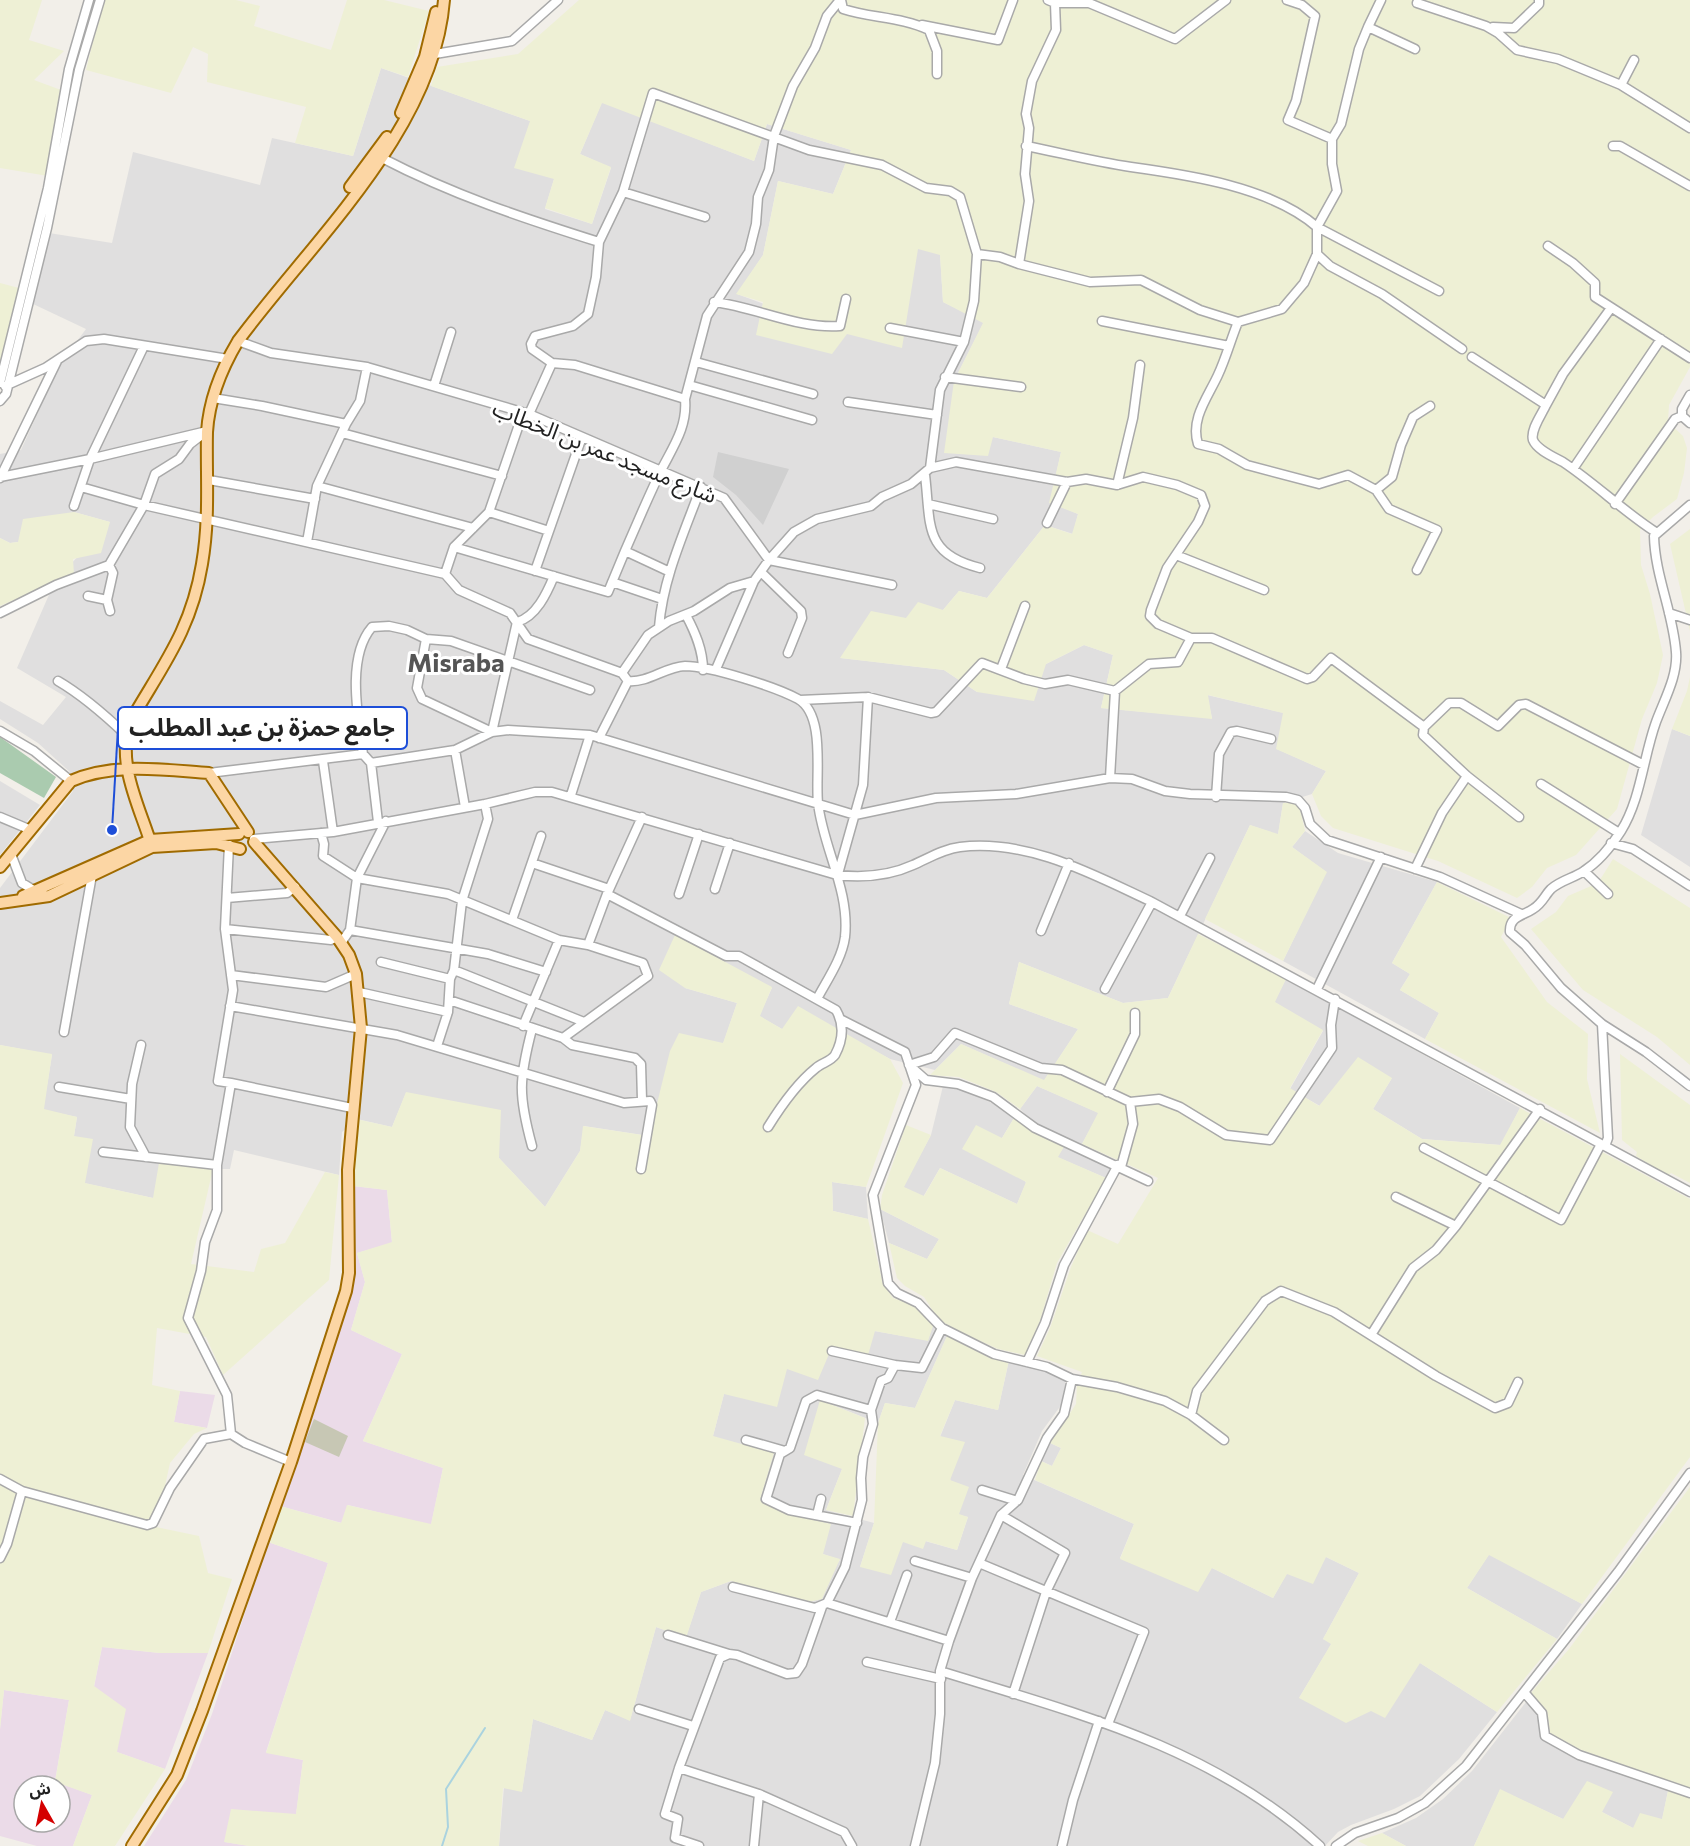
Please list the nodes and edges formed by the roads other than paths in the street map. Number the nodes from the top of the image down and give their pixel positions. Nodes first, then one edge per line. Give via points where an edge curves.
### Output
1 (89, 0) edge
2 (99, 0) edge
3 (438, 0) edge
4 (444, 0) edge
5 (558, 0) edge
6 (841, 0) edge
7 (1013, 0) edge
8 (1226, 0) edge
9 (1287, 0) edge
10 (1381, 0) edge
11 (1539, 0) edge
12 (1051, 2) edge
13 (1417, 3) dead end
14 (919, 25) junction
15 (1486, 26) junction
16 (1368, 27) junction
17 (1415, 49) dead end
18 (435, 54) junction
19 (1634, 60) dead end
20 (937, 74) dead end
21 (1621, 85) junction
22 (1690, 129) edge
23 (774, 136) junction
24 (1332, 139) junction
25 (1026, 146) junction
26 (1613, 146) dead end
27 (382, 158) junction
28 (1690, 186) edge
29 (52, 189) junction
30 (623, 192) junction
31 (705, 218) dead end
32 (1317, 227) junction
33 (599, 242) junction
34 (1548, 246) dead end
35 (977, 254) junction
36 (1317, 254) junction
37 (1020, 264) junction
38 (1439, 291) dead end
39 (270, 299) junction
40 (846, 299) dead end
41 (714, 302) junction
42 (1611, 308) junction
43 (1102, 321) dead end
44 (1238, 322) junction
45 (890, 328) dead end
46 (451, 332) dead end
47 (1661, 339) junction
48 (238, 341) junction
49 (964, 342) junction
50 (144, 346) junction
51 (1229, 346) junction
52 (1462, 349) dead end
53 (1472, 357) dead end
54 (1690, 358) edge
55 (228, 359) junction
56 (57, 361) junction
57 (696, 362) junction
58 (552, 363) junction
59 (1140, 365) dead end
60 (367, 367) junction
61 (945, 376) junction
62 (690, 385) junction
63 (2, 386) edge
64 (435, 386) junction
65 (1022, 387) dead end
66 (813, 394) dead end
67 (1690, 395) edge
68 (213, 398) junction
69 (686, 399) junction
70 (0, 401) edge
71 (848, 402) dead end
72 (1546, 405) junction
73 (1430, 406) dead end
74 (526, 414) junction
75 (937, 415) junction
76 (1682, 416) junction
77 (812, 420) dead end
78 (1690, 423) edge
79 (346, 424) junction
80 (207, 431) junction
81 (342, 433) junction
82 (582, 437) junction
83 (90, 459) junction
84 (661, 469) junction
85 (1573, 470) junction
86 (928, 472) junction
87 (502, 476) junction
88 (0, 477) edge
89 (208, 480) junction
90 (1067, 482) junction
91 (1117, 485) junction
92 (317, 486) junction
93 (81, 487) junction
94 (701, 487) junction
95 (1376, 490) junction
96 (315, 499) junction
97 (928, 504) junction
98 (1615, 504) junction
99 (144, 505) junction
100 (74, 506) dead end
101 (1690, 507) edge
102 (489, 512) junction
103 (993, 519) dead end
104 (208, 520) junction
105 (1047, 523) dead end
106 (473, 528) junction
107 (549, 531) junction
108 (1657, 533) junction
109 (307, 542) junction
110 (454, 547) junction
111 (624, 551) junction
112 (1176, 555) junction
113 (769, 560) junction
114 (109, 565) junction
115 (980, 568) dead end
116 (1417, 570) dead end
117 (535, 571) junction
118 (670, 572) junction
119 (762, 573) junction
120 (445, 574) junction
121 (554, 576) junction
122 (754, 581) junction
123 (612, 582) junction
124 (892, 585) dead end
125 (1264, 590) dead end
126 (88, 596) dead end
127 (662, 599) junction
128 (107, 600) junction
129 (1025, 606) dead end
130 (110, 610) dead end
131 (0, 613) edge
132 (1669, 613) junction
133 (686, 615) junction
134 (1690, 621) edge
135 (517, 622) junction
136 (659, 627) junction
137 (1191, 638) junction
138 (426, 639) junction
139 (788, 653) dead end
140 (508, 661) junction
141 (716, 669) junction
142 (1001, 669) junction
143 (703, 670) junction
144 (622, 673) junction
145 (58, 681) dead end
146 (628, 681) junction
147 (590, 690) dead end
148 (1115, 691) junction
149 (868, 697) junction
150 (800, 700) junction
151 (1424, 727) junction
152 (0, 731) edge
153 (492, 732) junction
154 (126, 735) junction
155 (590, 735) junction
156 (599, 738) junction
157 (1271, 739) dead end
158 (455, 750) junction
159 (363, 754) junction
160 (323, 760) junction
161 (371, 763) junction
162 (1644, 765) junction
163 (127, 769) junction
164 (209, 773) junction
165 (1467, 776) junction
166 (1110, 778) junction
167 (71, 781) junction
168 (1541, 784) dead end
169 (571, 795) junction
170 (1216, 796) junction
171 (485, 804) junction
172 (818, 805) junction
173 (465, 807) junction
174 (855, 815) junction
175 (0, 817) edge
176 (642, 817) junction
177 (1519, 817) dead end
178 (382, 821) junction
179 (32, 830) junction
180 (333, 832) junction
181 (321, 833) junction
182 (1619, 833) junction
183 (699, 834) junction
184 (249, 836) junction
185 (541, 836) dead end
186 (151, 843) junction
187 (730, 843) junction
188 (1611, 843) junction
189 (234, 847) junction
190 (1382, 857) junction
191 (1210, 858) dead end
192 (4, 859) edge
193 (532, 863) junction
194 (1069, 863) junction
195 (1415, 869) junction
196 (1584, 871) junction
197 (92, 875) junction
198 (837, 875) junction
199 (357, 878) junction
200 (1689, 883) edge
201 (295, 887) junction
202 (715, 889) dead end
203 (35, 891) junction
204 (608, 891) junction
205 (679, 894) dead end
206 (1608, 894) dead end
207 (226, 898) junction
208 (15, 899) junction
209 (462, 901) junction
210 (1152, 902) junction
211 (0, 903) edge
212 (1521, 914) junction
213 (1180, 916) junction
214 (512, 920) junction
215 (225, 929) junction
216 (350, 930) junction
217 (1041, 931) dead end
218 (339, 940) junction
219 (559, 940) junction
220 (588, 945) junction
221 (457, 947) junction
222 (381, 962) dead end
223 (454, 970) junction
224 (546, 972) junction
225 (356, 974) junction
226 (231, 975) junction
227 (450, 979) junction
228 (1104, 989) dead end
229 (1317, 989) junction
230 (359, 992) junction
231 (817, 999) junction
232 (1335, 999) junction
233 (449, 1000) junction
234 (534, 1001) junction
235 (230, 1006) junction
236 (448, 1012) junction
237 (1135, 1013) dead end
238 (842, 1020) junction
239 (584, 1022) junction
240 (1602, 1024) junction
241 (527, 1027) junction
242 (361, 1028) junction
243 (64, 1032) dead end
244 (563, 1038) junction
245 (141, 1045) dead end
246 (436, 1046) junction
247 (909, 1065) junction
248 (520, 1072) junction
249 (231, 1083) junction
250 (1690, 1086) edge
251 (58, 1087) dead end
252 (1107, 1092) junction
253 (131, 1100) junction
254 (642, 1101) junction
255 (1130, 1102) junction
256 (352, 1108) junction
257 (1540, 1109) junction
258 (768, 1127) dead end
259 (1603, 1145) junction
260 (531, 1146) dead end
261 (1424, 1148) dead end
262 (103, 1152) dead end
263 (146, 1157) junction
264 (217, 1165) junction
265 (1120, 1166) junction
266 (641, 1169) dead end
267 (1487, 1180) junction
268 (1148, 1181) dead end
269 (1690, 1192) edge
270 (1396, 1197) dead end
271 (1456, 1226) junction
272 (942, 1328) junction
273 (1371, 1335) junction
274 (832, 1351) dead end
275 (1027, 1362) junction
276 (895, 1365) junction
277 (1072, 1379) junction
278 (1518, 1382) dead end
279 (871, 1410) junction
280 (1191, 1415) junction
281 (231, 1434) junction
282 (746, 1440) dead end
283 (1224, 1440) dead end
284 (785, 1451) junction
285 (291, 1462) junction
286 (1690, 1473) edge
287 (0, 1479) edge
288 (982, 1490) dead end
289 (22, 1491) junction
290 (822, 1499) dead end
291 (1017, 1501) junction
292 (817, 1515) junction
293 (1001, 1515) junction
294 (858, 1523) junction
295 (0, 1558) edge
296 (915, 1561) dead end
297 (979, 1563) junction
298 (906, 1575) dead end
299 (972, 1578) junction
300 (733, 1587) dead end
301 (1046, 1592) junction
302 (825, 1605) junction
303 (890, 1622) junction
304 (668, 1635) dead end
305 (949, 1641) junction
306 (729, 1654) junction
307 (867, 1662) dead end
308 (940, 1675) junction
309 (1524, 1692) junction
310 (1013, 1694) junction
311 (639, 1709) dead end
312 (1104, 1722) junction
313 (693, 1726) junction
314 (679, 1768) junction
315 (1690, 1793) edge
316 (759, 1794) junction
317 (132, 1846) edge
318 (699, 1846) edge
319 (754, 1846) edge
320 (852, 1846) edge
321 (915, 1846) edge
322 (1062, 1846) edge
323 (1320, 1846) edge
324 (1336, 1846) edge

1 - 29 street via 69,69
2 - 29 street
3 - 39 main road via 425,57 392,130 276,284
4 - 18 main road
5 - 18 street via 512,41
6 - 14 street via 843,9 858,14
6 - 23 street via 827,16
7 - 14 street via 998,40
8 - 12 street via 1175,39 1089,3
9 - 24 street via 1302,5 1315,16 1288,120
10 - 16 street
11 - 15 street via 1514,28
12 - 25 street via 1056,30 1032,81
13 - 15 street
14 - 20 street via 929,30 937,51
15 - 21 street via 1516,50 1558,59
16 - 17 street
16 - 24 street via 1341,124
18 - 27 main road via 416,101
19 - 21 street
21 - 22 street
23 - 30 street via 653,93
23 - 35 street via 808,150 882,165 926,188 950,191 960,197
23 - 41 street via 749,252
24 - 32 street via 1337,191
25 - 32 street via 1210,178 1302,214
25 - 37 street via 1029,201
26 - 28 street via 1620,146
27 - 33 street via 487,206
27 - 39 main road
29 - 63 street
30 - 31 street
30 - 33 street
32 - 36 street
32 - 38 street
33 - 58 street via 588,314 573,326 534,336 532,349
34 - 42 street via 1595,284 1595,297
35 - 37 street
35 - 49 street via 974,301
36 - 44 street via 1304,283 1282,309
36 - 52 street
37 - 44 street via 1090,282 1141,280 1192,307
39 - 48 main road
40 - 41 street via 840,326 823,327
41 - 57 street
42 - 47 street
42 - 72 street via 1563,374
43 - 51 street
44 - 51 street
45 - 49 street
46 - 64 street
47 - 54 street
47 - 85 street
48 - 55 main road
48 - 60 street, شارع مسجد عمر بن الخطاب via 271,353
49 - 61 street
50 - 55 street
50 - 56 street via 104,339 86,341
50 - 83 street
51 - 95 street via 1194,432 1198,444 1219,448 1247,465 1319,483 1348,475
53 - 72 street
55 - 68 main road
56 - 63 street
56 - 88 street
57 - 62 street
57 - 66 street
58 - 69 street via 575,365
58 - 74 street
59 - 91 street via 1133,418
60 - 64 street, شارع مسجد عمر بن الخطاب
60 - 79 street via 360,401
61 - 65 street
61 - 75 street
62 - 69 street
62 - 77 street
63 - 70 street via 6,394
64 - 74 street, شارع مسجد عمر بن الخطاب
67 - 76 street
68 - 79 street
68 - 80 main road
69 - 84 street via 678,441
71 - 75 street
72 - 85 street via 1533,441
73 - 95 street via 1413,417 1392,477
74 - 82 street, شارع مسجد عمر بن الخطاب
74 - 87 street
75 - 86 street
76 - 78 street
76 - 98 street via 1675,419
79 - 81 street
80 - 83 street
80 - 89 main road
80 - 99 street via 179,459 155,474
81 - 87 street
81 - 92 street
82 - 84 street, شارع مسجد عمر بن الخطاب
82 - 107 street
83 - 88 street
83 - 93 street
84 - 94 street, شارع مسجد عمر بن الخطاب
84 - 111 street
85 - 98 street
86 - 90 street via 956,462
86 - 97 street
86 - 113 street via 871,506 817,519 794,532
87 - 102 street
89 - 96 street
89 - 104 main road
90 - 91 street via 1086,479
90 - 105 street
91 - 112 street via 1143,477 1201,495 1205,506 1202,514
92 - 96 street
92 - 106 street
93 - 99 street
93 - 100 street
94 - 113 street, شارع مسجد عمر بن الخطاب via 724,498
94 - 118 street
95 - 116 street via 1389,509 1437,530
96 - 109 street
97 - 103 street
97 - 115 street via 934,540 940,550
98 - 108 street
99 - 104 street
99 - 114 street
101 - 108 street
102 - 106 street
102 - 107 street
104 - 109 street
104 - 154 main road via 195,598 183,633
106 - 110 street
107 - 117 street
108 - 132 street via 1655,562
109 - 120 street
110 - 117 street
110 - 120 street
111 - 118 street
111 - 123 street
112 - 125 street
112 - 137 street via 1167,568 1150,616 1158,624
113 - 119 street
113 - 124 street
114 - 128 street via 113,573
114 - 131 street via 56,585
117 - 121 street
118 - 127 street
119 - 122 street
119 - 139 street via 801,611 802,618
120 - 135 street via 459,590 510,613
121 - 123 street via 608,592
121 - 135 street via 537,606
122 - 133 street via 730,588
122 - 141 street
123 - 127 street
126 - 128 street
127 - 136 street
128 - 130 street
129 - 142 street
132 - 134 street
132 - 162 street via 1677,655 1671,687
133 - 136 street
133 - 143 street via 696,635
135 - 140 street
135 - 144 street via 528,639
136 - 144 street via 648,635
137 - 148 street via 1178,662 1149,664
137 - 151 street via 1212,638 1307,679 1331,658
138 - 140 street via 451,641
138 - 153 street via 417,688 422,699
138 - 159 street via 389,626 372,627 363,637 356,694
140 - 147 street
140 - 153 street
141 - 143 street
141 - 150 street
142 - 148 street via 1045,684 1068,680
142 - 149 street via 978,665 936,712
143 - 146 street via 685,666 638,682
144 - 146 street
145 - 154 street via 78,693
146 - 156 street
148 - 166 street
149 - 150 street
149 - 174 street via 863,785
150 - 172 street via 815,721
151 - 162 street via 1449,703 1461,703 1498,726 1519,705 1526,704
151 - 165 street via 1423,735
152 - 167 street via 34,751
153 - 155 street
153 - 158 street
154 - 163 main road
155 - 156 street
155 - 169 street
156 - 172 street
157 - 170 street via 1231,732 1219,754
158 - 161 street
158 - 173 street
159 - 160 street
159 - 161 street
160 - 164 street
160 - 180 street
161 - 178 street
162 - 182 street via 1630,815
163 - 164 main road
163 - 167 main road
163 - 186 main road
164 - 184 main road
165 - 177 street
165 - 195 street via 1442,813
166 - 170 street via 1132,779 1165,791
166 - 174 street via 1016,794 936,798
167 - 179 main road
168 - 182 street
169 - 171 street via 535,792
169 - 176 street
170 - 190 street via 1298,800 1310,824 1327,840
171 - 173 street
171 - 209 street via 488,819
172 - 174 street
172 - 198 street
173 - 178 street
174 - 198 street
175 - 179 street
176 - 183 street
176 - 204 street
178 - 180 street
178 - 199 street
179 - 192 main road
180 - 181 street
181 - 184 street
181 - 199 street via 323,856
182 - 188 street
183 - 187 street
183 - 205 street
184 - 186 main road
184 - 189 main road via 235,841
184 - 189 main road via 249,849
184 - 201 main road
185 - 193 street
186 - 189 main road
186 - 197 main road
186 - 203 main road
187 - 198 street
187 - 202 street
188 - 196 street
188 - 200 street via 1633,849
189 - 207 street
190 - 195 street
190 - 229 street
191 - 213 street
192 - 203 street via 22,883
193 - 204 street
193 - 214 street
194 - 198 street via 1025,850 960,847 890,873 864,878
194 - 210 street
194 - 217 street
195 - 212 street
196 - 206 street
196 - 212 street via 1551,889 1537,906
197 - 208 main road via 49,896
197 - 243 street
198 - 231 street via 845,938 840,957
199 - 209 street via 448,894
199 - 216 street
201 - 207 street via 286,892
201 - 218 main road
203 - 208 main road
204 - 220 street
204 - 231 street via 726,956 739,956
207 - 215 street
208 - 211 main road
209 - 214 street
209 - 221 street
210 - 213 street
210 - 228 street
212 - 240 street via 1509,926 1510,932 1561,988
213 - 229 street
214 - 219 street
215 - 218 street
215 - 226 street
216 - 218 street
216 - 221 street
218 - 225 main road
219 - 220 street
219 - 224 street
220 - 239 street via 643,963 648,976
221 - 223 street
221 - 224 street
222 - 227 street
223 - 227 street
223 - 234 street
224 - 234 street
225 - 226 street via 326,987
225 - 230 main road
226 - 235 street
227 - 233 street
229 - 232 street
230 - 236 street
230 - 242 main road
231 - 238 street via 836,1010
232 - 255 street via 1332,1048 1270,1140 1226,1135 1159,1099
232 - 257 street
233 - 236 street
233 - 241 street
234 - 239 street
234 - 241 street
235 - 242 street
235 - 249 street via 218,1081
236 - 246 street
237 - 252 street via 1135,1034
238 - 247 street via 905,1053
238 - 258 street via 841,1040 834,1057 815,1068 786,1099
239 - 244 street
240 - 250 street
240 - 259 street via 1608,1138
241 - 244 street
241 - 248 street
242 - 246 street
242 - 256 main road
244 - 254 street via 572,1045 635,1058 641,1064
245 - 253 street
246 - 248 street
247 - 252 street via 934,1057 955,1033 1041,1068 1062,1070
247 - 265 street via 926,1080 958,1084 993,1097 1035,1128
247 - 272 street via 916,1085 873,1195 874,1204 888,1283 897,1293 918,1303
248 - 254 street via 624,1103
248 - 260 street via 521,1107
249 - 256 street
249 - 264 street
251 - 253 street
252 - 255 street
253 - 263 street via 130,1127
254 - 266 street via 652,1105
255 - 265 street via 1133,1124
256 - 285 main road via 348,1282
257 - 259 street
257 - 267 street
259 - 267 street via 1562,1220
259 - 269 street
261 - 267 street
262 - 263 street
263 - 264 street
264 - 281 street via 217,1210 188,1318 227,1395
265 - 268 street
265 - 275 street via 1064,1265
267 - 271 street
270 - 271 street
271 - 273 street via 1436,1250 1413,1268
272 - 275 street via 994,1354
272 - 276 street via 922,1368
273 - 278 street via 1495,1408 1508,1403
273 - 280 street via 1334,1312 1281,1291 1265,1301 1197,1391
274 - 276 street
275 - 277 street
276 - 279 street via 888,1378 881,1381
277 - 280 street via 1165,1401
277 - 291 street via 1064,1414 1047,1438
279 - 284 street via 817,1395 806,1401 790,1448
279 - 294 street via 873,1424 863,1457
280 - 283 street
281 - 285 street
281 - 289 street via 204,1439 170,1488 153,1522 147,1525
282 - 284 street
284 - 292 street via 780,1454 766,1499 789,1510
285 - 317 main road via 177,1775
286 - 309 street
287 - 289 street
288 - 291 street
289 - 295 street
290 - 292 street
291 - 293 street
292 - 294 street
293 - 297 street
293 - 301 street via 1065,1553
294 - 302 street via 846,1568
296 - 299 street
297 - 299 street
297 - 301 street
298 - 303 street
299 - 305 street
300 - 302 street via 815,1608
301 - 310 street
301 - 312 street via 1144,1632
302 - 303 street
302 - 306 street via 796,1672 787,1674
303 - 305 street
304 - 306 street
305 - 308 street
306 - 313 street via 716,1663
307 - 308 street
308 - 310 street
308 - 321 street via 936,1762
309 - 315 street via 1542,1713 1545,1736 1579,1755
309 - 324 street via 1466,1766 1425,1803 1398,1818 1355,1833
310 - 312 street
311 - 313 street
312 - 322 street via 1073,1800
312 - 323 street via 1236,1782
313 - 314 street
314 - 316 street
314 - 318 street via 665,1814 678,1819 675,1838
316 - 319 street
316 - 320 street via 844,1832

